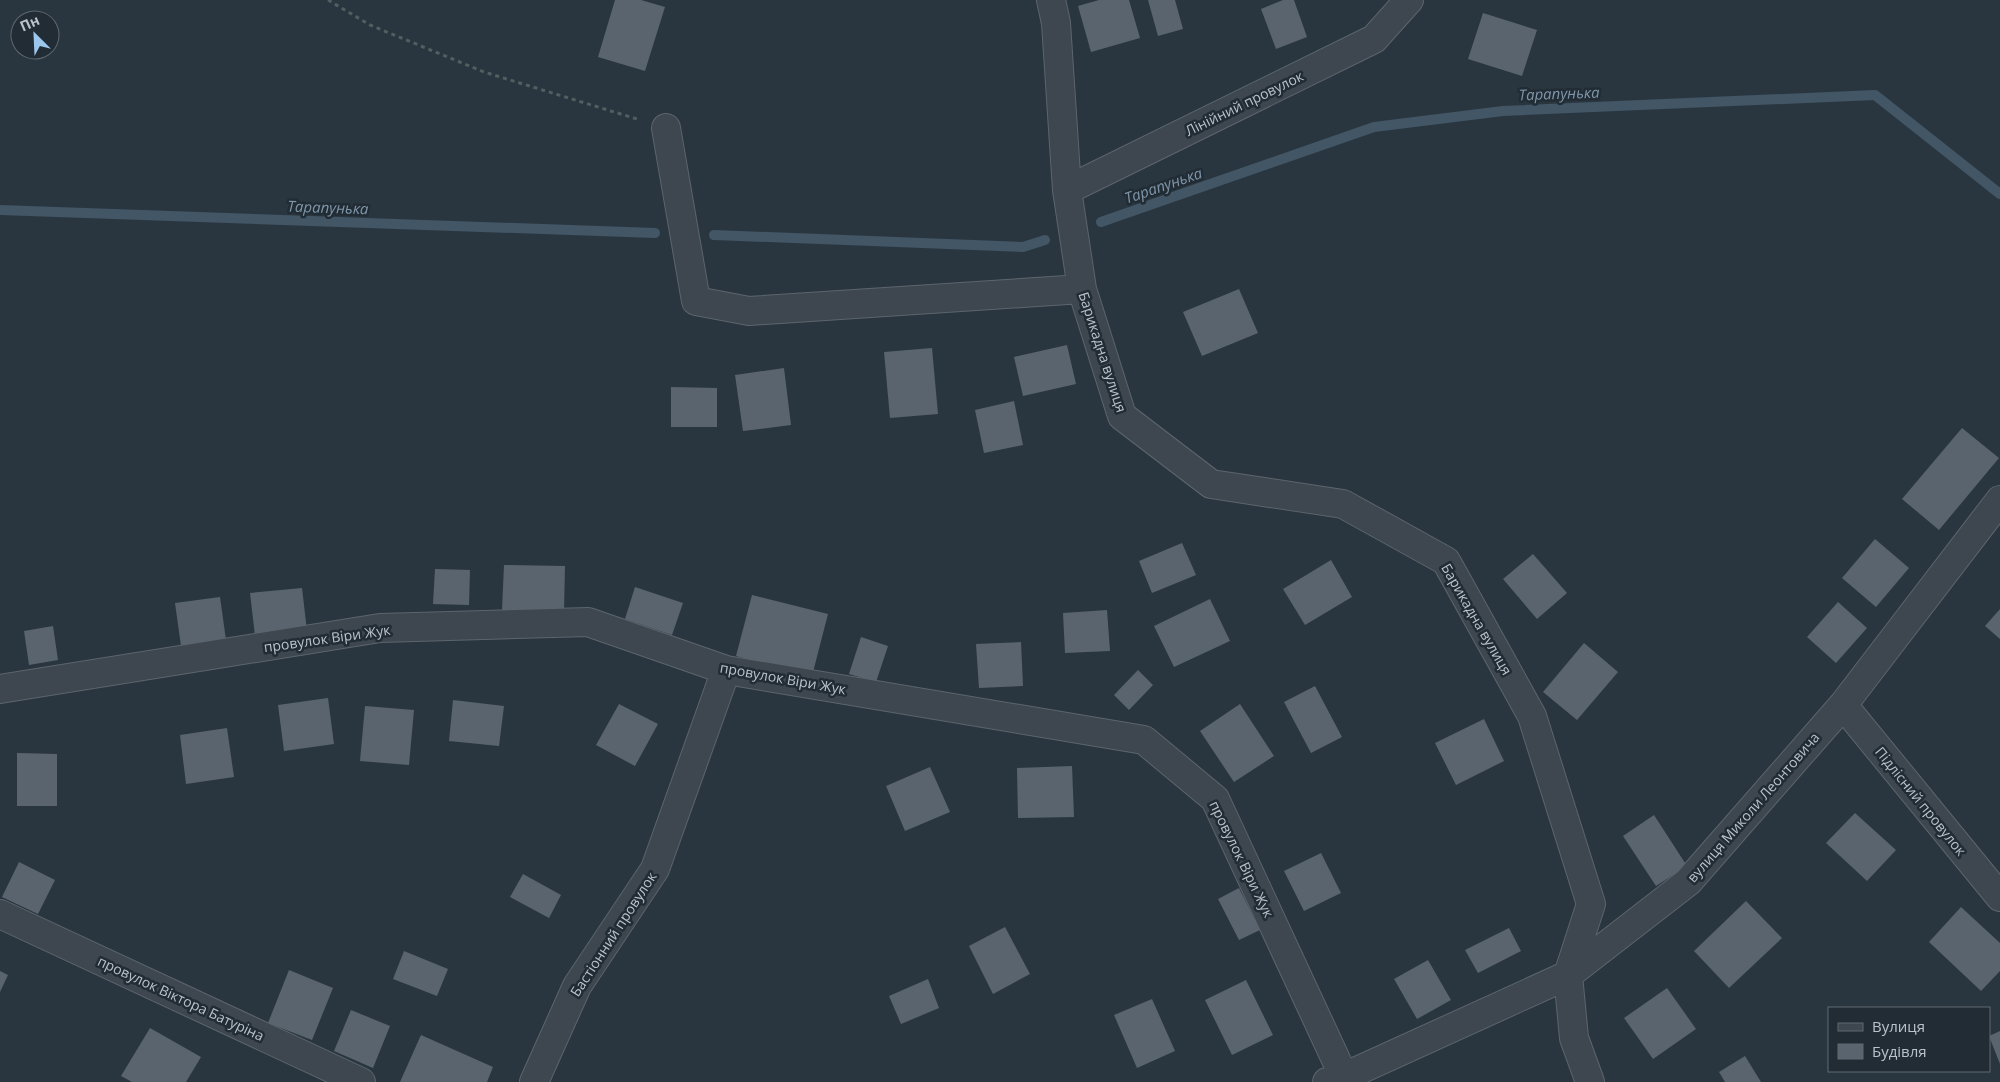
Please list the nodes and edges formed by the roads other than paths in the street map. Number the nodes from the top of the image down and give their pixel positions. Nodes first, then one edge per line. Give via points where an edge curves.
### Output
1 (1051, 0) edge
2 (1409, 0) edge
3 (666, 128) road end
4 (1067, 190) junction
5 (1082, 289) junction
6 (2000, 500) edge
7 (726, 670) junction
8 (0, 689) edge
9 (1842, 705) junction
10 (2000, 897) edge
11 (0, 914) edge
12 (1568, 975) junction
13 (1335, 1080) edge
14 (362, 1082) edge
15 (534, 1082) edge
16 (1590, 1082) edge

1 - 4 street, Барикадна вулиця via 1056,23
2 - 4 street, Лінійний провулок via 1374,39
3 - 5 street via 696,301 749,311
4 - 5 street, Барикадна вулиця
5 - 12 street, Барикадна вулиця via 1122,416 1211,484 1343,504 1446,561 1532,716 1591,904
6 - 9 street, вулиця Миколи Леонтовича
7 - 8 street, провулок Віри Жук via 588,622 380,628
7 - 13 street, провулок Віри Жук via 1144,740 1215,799
7 - 15 street, Бастіонний провулок via 655,869 576,986
9 - 10 street, Підлісний провулок
9 - 12 street, вулиця Миколи Леонтовича via 1688,882
11 - 14 street, провулок Віктора Батуріна
12 - 13 street, вулиця Миколи Леонтовича
12 - 16 street, Барикадна вулиця via 1574,1038

